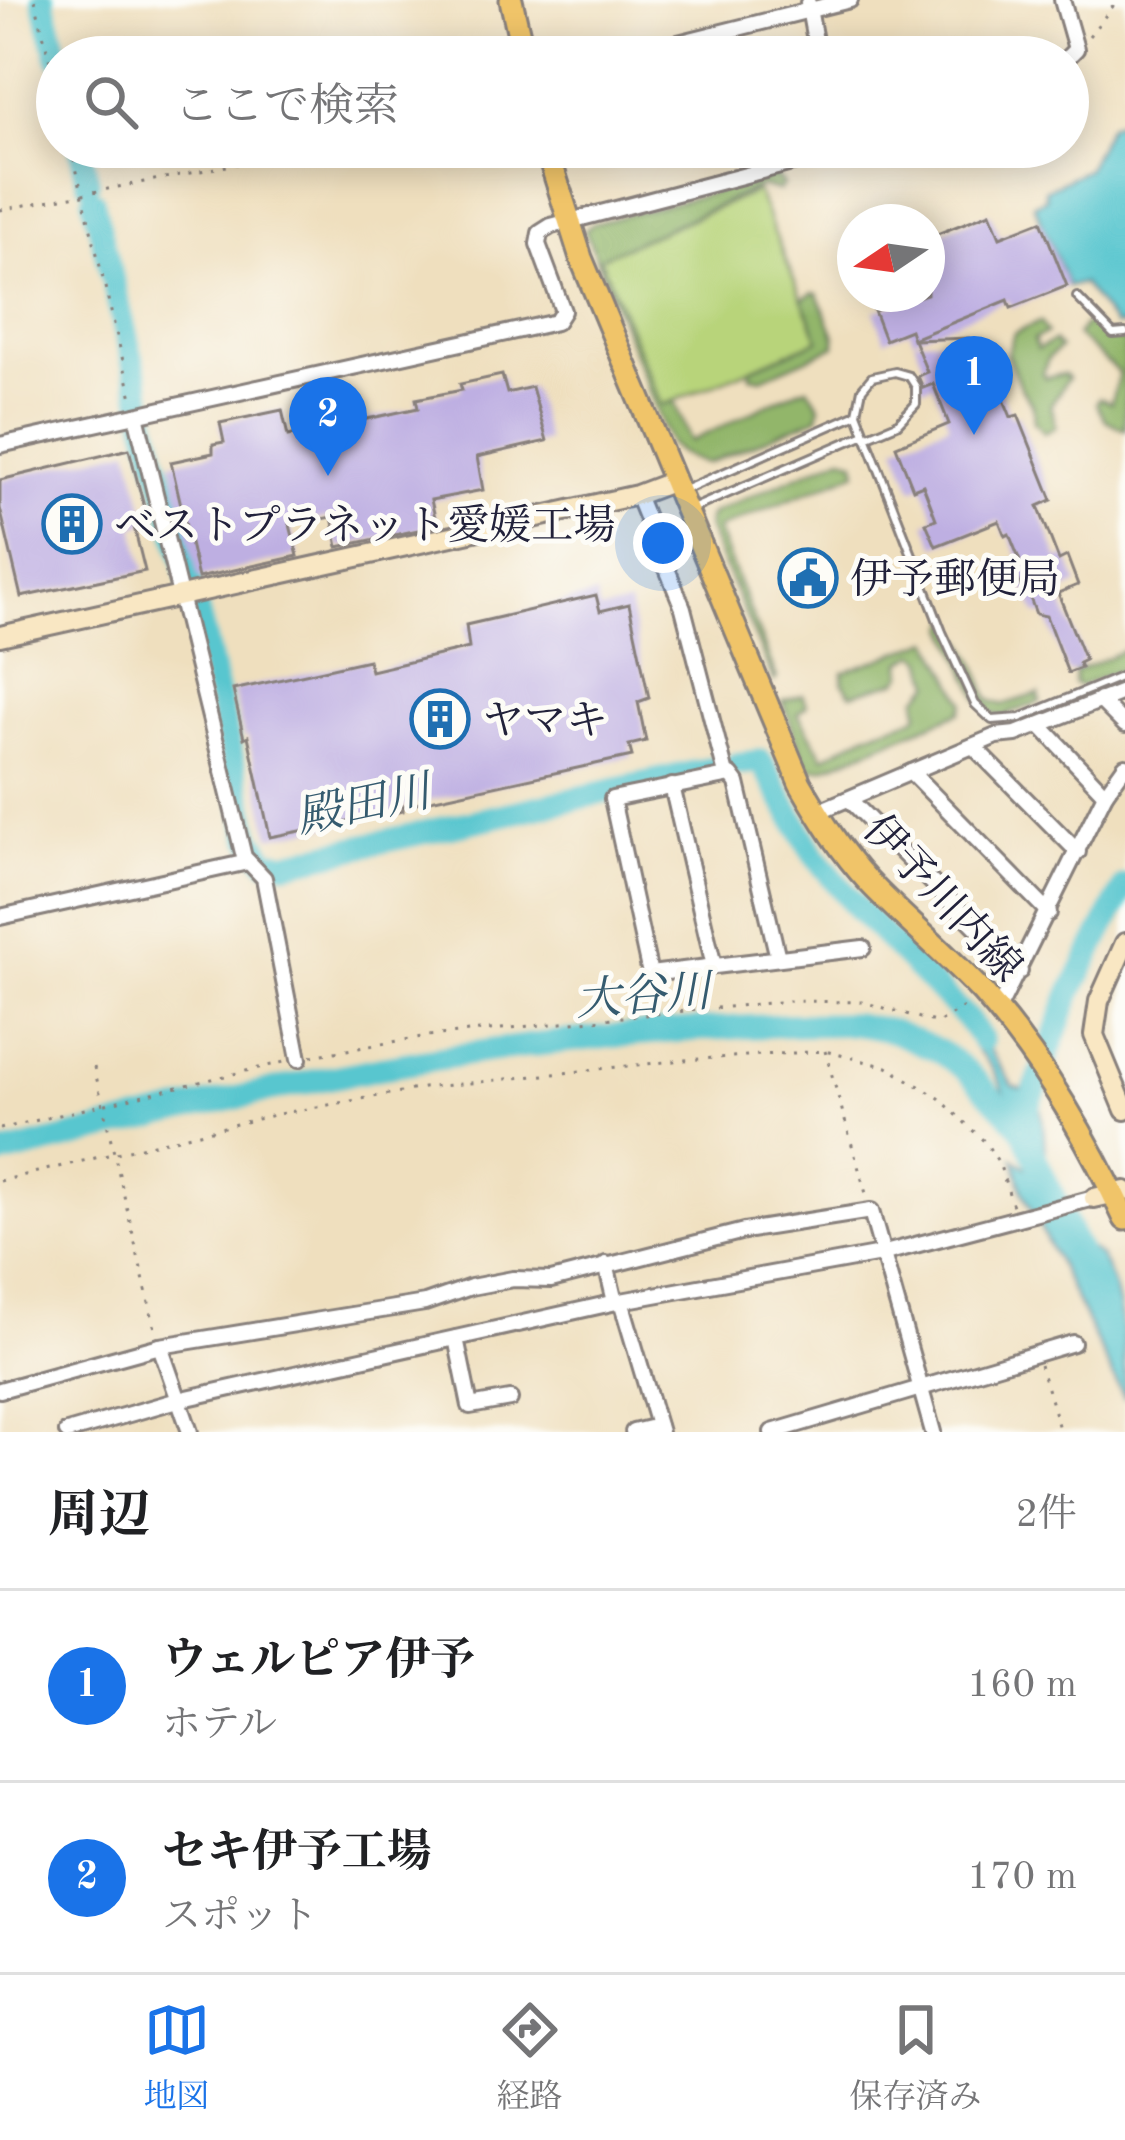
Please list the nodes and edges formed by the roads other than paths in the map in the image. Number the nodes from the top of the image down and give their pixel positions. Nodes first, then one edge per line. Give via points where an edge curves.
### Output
1 (511, 0) edge
2 (850, 0) edge
3 (1062, 0) edge
4 (809, 4) edge
5 (519, 36) edge
6 (696, 36) edge
7 (814, 36) edge
8 (1069, 36) edge
9 (552, 168) edge
10 (763, 168) edge
11 (566, 220) junction
12 (1077, 297) dead end
13 (1125, 332) edge
14 (857, 413) junction
15 (136, 415) junction
16 (866, 435) junction
17 (0, 445) edge
18 (637, 495) junction
19 (680, 495) junction
20 (183, 596) junction
21 (0, 636) edge
22 (1125, 675) edge
23 (1125, 691) edge
24 (1100, 700) junction
25 (1040, 725) junction
26 (1125, 725) edge
27 (973, 746) junction
28 (1125, 766) edge
29 (911, 772) junction
30 (726, 774) junction
31 (673, 786) junction
32 (1105, 794) junction
33 (849, 799) junction
34 (817, 812) junction
35 (1078, 852) junction
36 (248, 862) junction
37 (1049, 913) junction
38 (0, 916) edge
39 (1125, 943) edge
40 (863, 948) dead end
41 (778, 958) junction
42 (714, 966) junction
43 (1020, 971) junction
44 (1119, 973) edge
45 (998, 1012) junction
46 (299, 1058) road end
47 (1125, 1110) edge
48 (1111, 1194) edge
49 (1125, 1220) edge
50 (881, 1254) junction
51 (605, 1264) junction
52 (618, 1302) junction
53 (456, 1338) junction
54 (1073, 1342) dead end
55 (160, 1346) junction
56 (920, 1388) junction
57 (0, 1390) edge
58 (178, 1400) junction
59 (504, 1405) dead end
60 (659, 1429) edge
61 (67, 1432) edge
62 (190, 1432) edge
63 (632, 1432) edge
64 (772, 1432) edge
65 (933, 1432) edge

1 - 5 main road
2 - 4 street
3 - 8 street
4 - 6 street
4 - 7 street
9 - 11 main road, 伊予川内線
10 - 11 street
11 - 15 street via 537,237 563,311 556,322
11 - 19 main road, 伊予川内線
12 - 13 lane via 1113,334
14 - 16 lane
14 - 16 lane via 872,377 895,372 913,380 918,396 905,418
14 - 19 lane
15 - 17 street
15 - 20 street
16 - 19 lane
16 - 22 lane via 942,632 983,713 1020,718
18 - 19 street
18 - 20 street
18 - 30 street via 683,608
19 - 34 main road, 伊予川内線 via 772,725
20 - 21 street
20 - 36 street
23 - 24 street
24 - 25 street
24 - 26 street
25 - 27 street
25 - 32 street
27 - 29 street
27 - 35 street
28 - 32 street
29 - 33 street
29 - 37 street
30 - 31 street
30 - 41 street via 737,783
31 - 42 street
31 - 42 street via 612,799 650,974
32 - 35 street
33 - 34 street
33 - 43 street
34 - 45 main road, 伊予川内線 via 868,880
35 - 37 street
36 - 38 street
36 - 46 street via 264,878
37 - 43 street
39 - 44 street
40 - 41 street
41 - 42 street
43 - 45 street
44 - 47 street via 1099,1001 1094,1035
45 - 48 main road, 伊予川内線 via 1066,1108
48 - 49 main road, 伊予川内線
48 - 50 street
50 - 51 street via 871,1210
50 - 52 street
50 - 56 street
51 - 52 street
51 - 55 street
52 - 53 street
52 - 60 street
53 - 58 street
53 - 59 street via 470,1406
54 - 56 street
55 - 57 street
55 - 58 street
56 - 64 street
56 - 65 street
58 - 61 street
58 - 62 street
60 - 63 street

